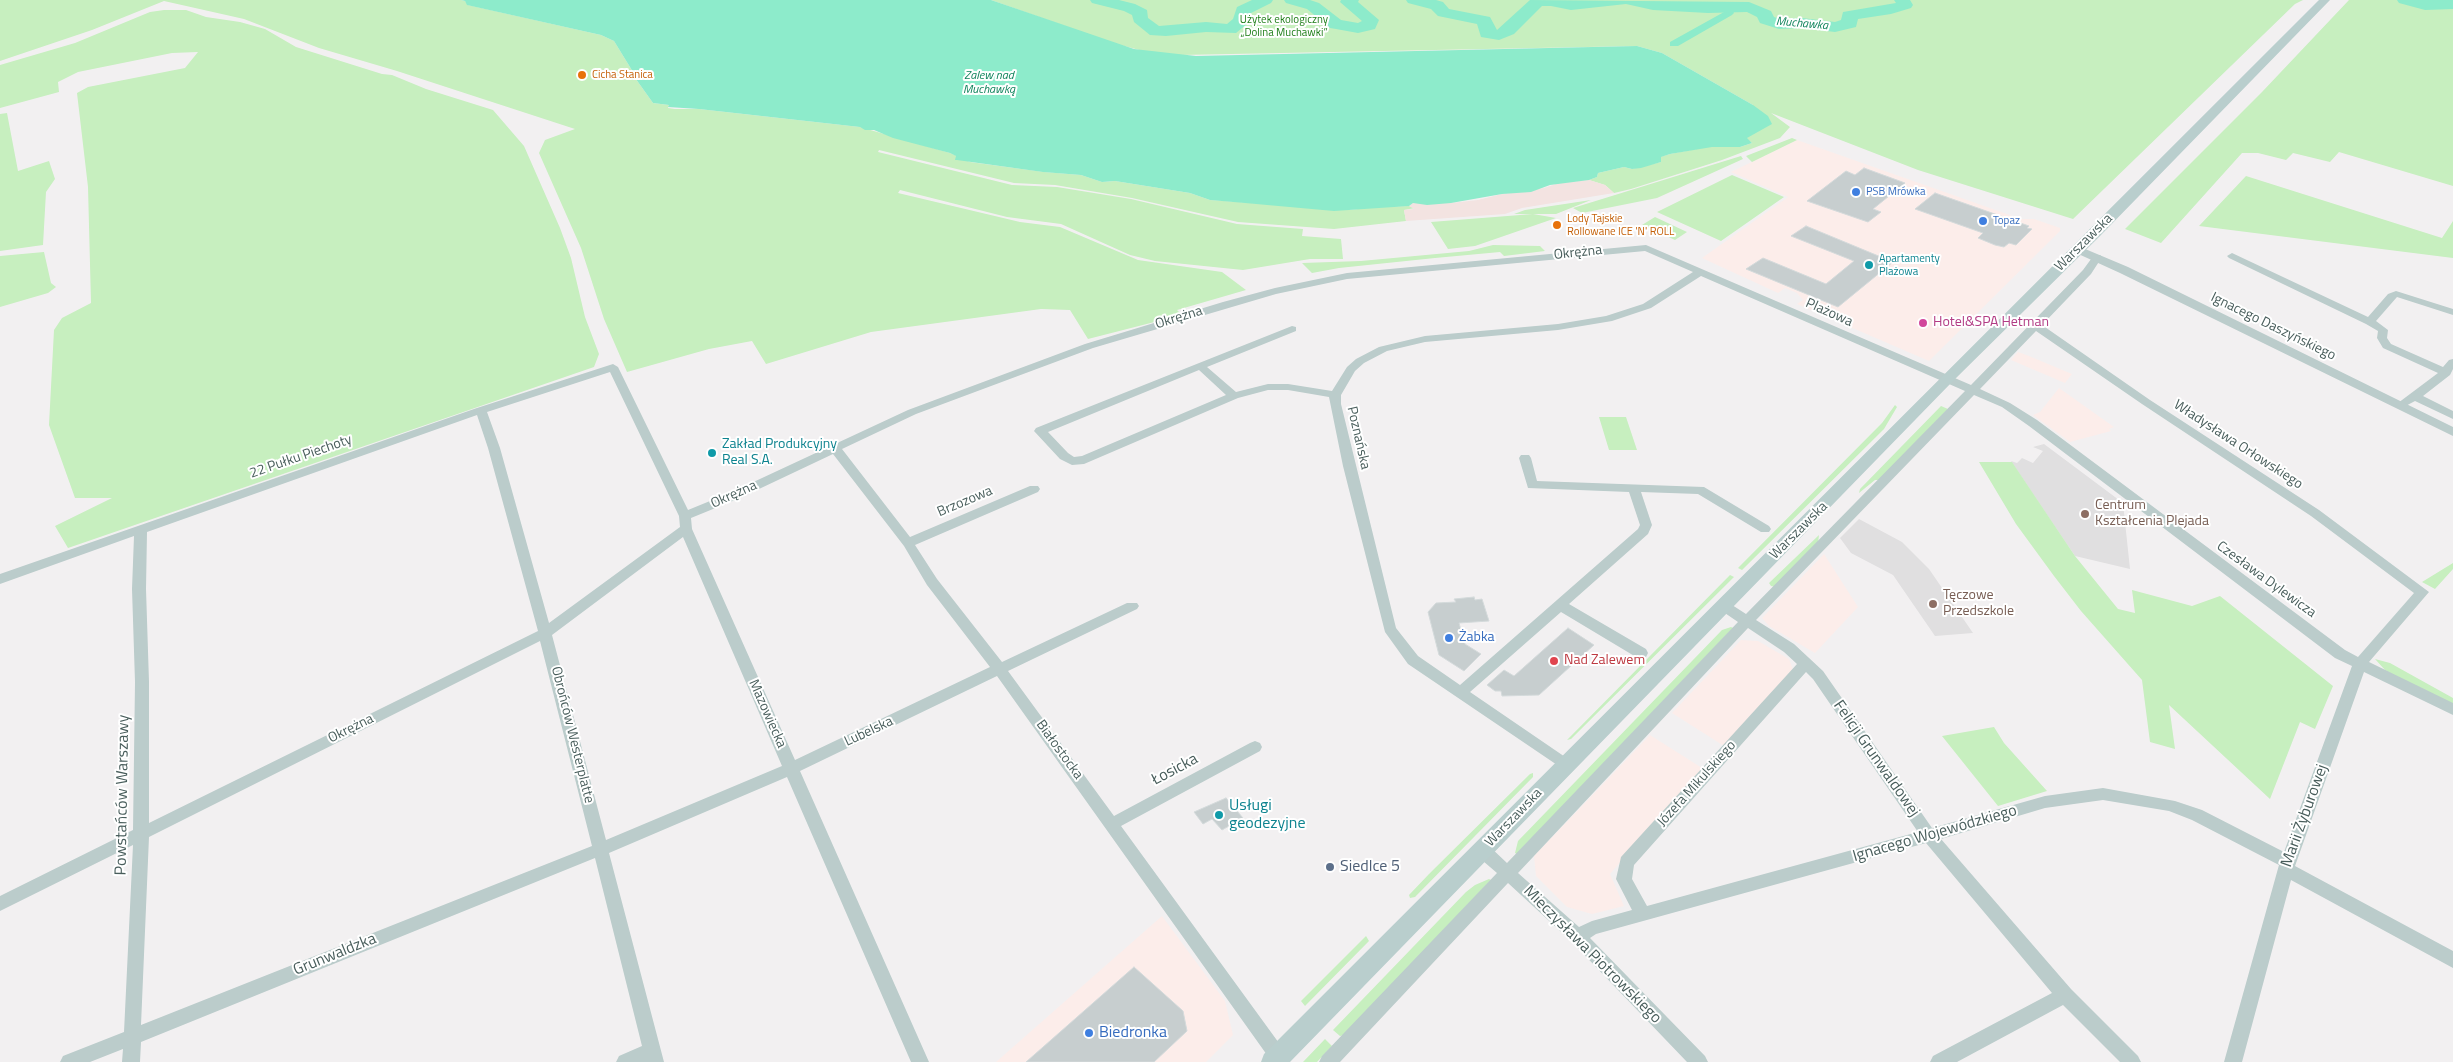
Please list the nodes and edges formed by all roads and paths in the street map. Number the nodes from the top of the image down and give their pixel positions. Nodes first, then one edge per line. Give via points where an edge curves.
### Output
1 (2325, 0) edge
2 (2078, 250) junction
3 (2232, 256) dead end
4 (2097, 258) junction
5 (1701, 272) junction
6 (2453, 312) edge
7 (2370, 322) junction
8 (2035, 326) junction
9 (1292, 329) dead end
10 (2453, 362) edge
11 (1200, 366) junction
12 (613, 367) joint
13 (2446, 373) junction
14 (1947, 379) junction
15 (1973, 390) junction
16 (1335, 395) junction
17 (1234, 396) junction
18 (2414, 396) junction
19 (2400, 406) junction
20 (481, 410) junction
21 (2453, 415) edge
22 (2453, 432) edge
23 (835, 448) junction
24 (1525, 458) dead end
25 (1634, 488) junction
26 (1034, 489) dead end
27 (685, 522) junction
28 (141, 528) junction
29 (1765, 529) dead end
30 (908, 543) junction
31 (0, 579) edge
32 (2422, 592) joint
33 (1560, 605) junction
34 (1132, 606) dead end
35 (1724, 606) junction
36 (1749, 621) junction
37 (545, 633) junction
38 (1641, 653) dead end
39 (1806, 663) junction
40 (2360, 664) junction
41 (1000, 670) junction
42 (1460, 693) junction
43 (2453, 709) edge
44 (1255, 747) dead end
45 (1566, 765) junction
46 (790, 769) junction
47 (1112, 824) junction
48 (141, 833) junction
49 (1929, 836) junction
50 (601, 850) junction
51 (1482, 850) junction
52 (2287, 866) junction
53 (1509, 873) junction
54 (0, 904) edge
55 (1643, 914) junction
56 (1578, 937) junction
57 (2453, 960) edge
58 (2065, 995) junction
59 (132, 1036) junction
60 (653, 1056) edge
61 (1276, 1059) edge
62 (69, 1062) edge
63 (131, 1062) edge
64 (625, 1062) edge
65 (920, 1062) edge
66 (1328, 1062) edge
67 (1699, 1062) edge
68 (1939, 1062) edge
69 (2132, 1062) edge
70 (2233, 1062) edge

1 - 2 main road, Warszawska
2 - 4 street, Ignacego Daszyńskiego
2 - 14 main road, Warszawska
3 - 7 street
4 - 8 street
4 - 19 street, Ignacego Daszyńskiego
5 - 14 street, Plażowa
5 - 16 street, Poznańska via 1647,306 1608,319 1558,327 1425,339 1383,349 1351,369
5 - 23 street, Okrężna via 1646,248 1625,248 1394,270 1316,281 1226,304 1089,346 912,412
6 - 7 street via 2396,294
7 - 13 street via 2384,330 2382,338 2387,346
8 - 15 street
8 - 32 street, Władysława Orłowskiego via 2315,513
9 - 11 street
10 - 13 street
11 - 17 street
11 - 17 street via 1040,431 1064,456 1072,461 1084,460
12 - 20 street, 22 Pułku Piechoty
12 - 27 street, Mazowiecka
13 - 18 street
14 - 15 street, Czesława Dylewicza
14 - 35 main road, Warszawska
15 - 36 street
15 - 40 street, Czesława Dylewicza via 2006,405 2033,423 2333,648
16 - 17 street via 1268,386
16 - 42 street, Poznańska via 1349,466 1390,629 1413,660
18 - 19 street
18 - 21 street
19 - 22 street, Ignacego Daszyńskiego
20 - 28 street, 22 Pułku Piechoty
20 - 37 street, Obrońców Westerplatte
23 - 27 street, Okrężna
23 - 30 street, Białostocka
24 - 25 street via 1532,485
25 - 29 street via 1700,490
25 - 33 street via 1646,526 1644,531
26 - 30 street, Brzozowa
27 - 37 street, Okrężna
27 - 46 street, Mazowiecka
28 - 31 street, 22 Pułku Piechoty
28 - 48 street, Powstańców Warszawy
30 - 41 street, Białostocka via 932,582
32 - 40 street, Marii Żyburowej
33 - 38 street
33 - 42 street
34 - 41 street, Lubelska
35 - 36 street, Felicji Grunwaldowej
35 - 45 main road, Warszawska
36 - 39 street, Felicji Grunwaldowej
36 - 53 street via 1714,654
37 - 48 street, Okrężna
37 - 50 street, Obrońców Westerplatte
39 - 49 street, Felicji Grunwaldowej via 1818,675
39 - 55 street, Józefa Mikulskiego via 1627,862 1624,879
40 - 43 street, Czesława Dylewicza
40 - 52 street, Marii Żyburowej
41 - 46 street, Lubelska
41 - 47 street, Białostocka
42 - 45 street, Poznańska
44 - 47 street, Łosicka
45 - 51 main road, Warszawska
46 - 50 street, Lubelska
46 - 65 street, Mazowiecka
47 - 61 street, Białostocka
48 - 54 street, Okrężna
48 - 59 street, Powstańców Warszawy
49 - 52 street, Ignacego Wojewódzkiego via 2045,802 2103,794 2179,808 2197,815
49 - 55 street, Ignacego Wojewódzkiego
49 - 58 street, Felicji Grunwaldowej
50 - 59 street, Grunwaldzka
50 - 60 street, Obrońców Westerplatte
51 - 53 street, Mieczysława Piotrowskiego
51 - 61 main road, Warszawska
52 - 57 street, Ignacego Wojewódzkiego
52 - 70 street, Marii Żyburowej
53 - 56 street, Mieczysława Piotrowskiego
53 - 66 street
55 - 56 street, Ignacego Wojewódzkiego via 1592,928
56 - 67 street, Mieczysława Piotrowskiego
58 - 68 street
58 - 69 street, Felicji Grunwaldowej
59 - 62 street, Grunwaldzka
59 - 63 street, Powstańców Warszawy
60 - 64 street

